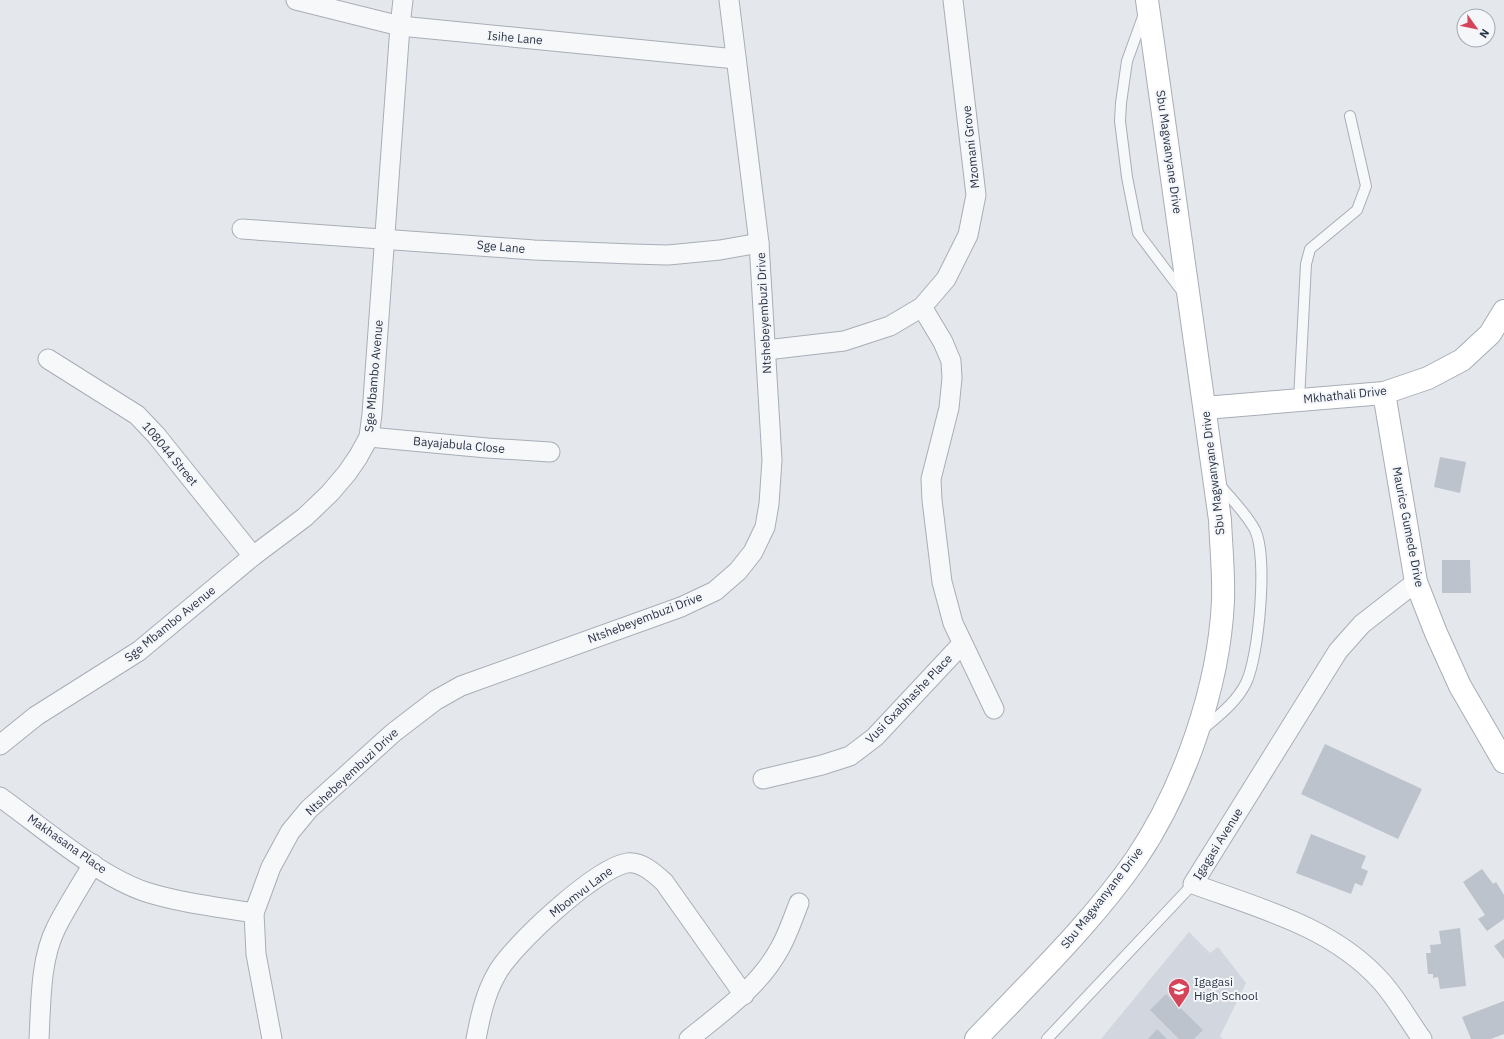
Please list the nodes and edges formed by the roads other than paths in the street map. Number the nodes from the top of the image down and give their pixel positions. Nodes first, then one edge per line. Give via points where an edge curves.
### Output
1 (296, 0) edge
2 (403, 0) edge
3 (729, 0) edge
4 (953, 0) edge
5 (1147, 3) edge
6 (400, 26) junction
7 (736, 59) junction
8 (1350, 116) dead end
9 (242, 229) dead end
10 (385, 238) junction
11 (759, 243) junction
12 (1190, 302) junction
13 (922, 307) junction
14 (1504, 311) edge
15 (766, 350) junction
16 (48, 359) dead end
17 (1384, 393) junction
18 (1299, 400) junction
19 (1205, 408) junction
20 (369, 437) junction
21 (550, 452) dead end
22 (1215, 480) junction
23 (253, 556) junction
24 (1416, 582) junction
25 (962, 644) junction
26 (994, 709) dead end
27 (1197, 734) junction
28 (0, 745) edge
29 (1504, 762) edge
30 (763, 779) dead end
31 (0, 797) edge
32 (93, 864) junction
33 (1193, 884) junction
34 (799, 903) dead end
35 (254, 913) junction
36 (744, 995) junction
37 (39, 1039) edge
38 (272, 1039) edge
39 (476, 1039) edge
40 (689, 1039) edge
41 (976, 1039) edge
42 (1048, 1039) edge
43 (1422, 1039) edge

1 - 6 street, Isihe Lane
2 - 6 street, Sge Mbambo Avenue
3 - 7 street, Ntshebeyembuzi Drive
4 - 13 street, Mzomani Grove via 976,195 968,235 946,279
5 - 12 main road, Sbu Magwanyane Drive
5 - 12 lane via 1127,61 1121,103 1120,121 1127,177 1138,233
6 - 7 street, Isihe Lane
6 - 10 street, Sge Mbambo Avenue
7 - 11 street, Ntshebeyembuzi Drive
8 - 18 lane via 1366,186 1357,210 1310,249 1306,264
9 - 10 street, Sge Lane
10 - 11 street, Sge Lane via 534,250 668,255
10 - 20 street, Sge Mbambo Avenue
11 - 15 street, Ntshebeyembuzi Drive
12 - 19 main road, Sbu Magwanyane Drive
13 - 15 street, Mzomani Grove via 890,326 844,342
13 - 25 street, Vusi Gxabhashe Place via 944,342 950,361 952,378 949,408 931,479 942,582 953,623
14 - 17 main road, Mkhathali Drive via 1490,334 1462,360 1428,378
15 - 35 street, Ntshebeyembuzi Drive via 772,460 769,504 765,527 753,552 738,571 716,591 681,607 461,686 436,700 393,733 309,809 290,832 270,867
16 - 23 street, 108044 Street via 137,415
17 - 18 main road, Mkhathali Drive
17 - 24 main road, Maurice Gumede Drive
18 - 19 main road, Mkhathali Drive
19 - 22 main road, Sbu Magwanyane Drive
20 - 21 street, Bayajabula Close
20 - 23 street, Sge Mbambo Avenue via 347,473 330,493 305,517
22 - 27 main road, Sbu Magwanyane Drive via 1220,520 1222,601 1214,670
22 - 27 lane via 1255,530 1260,548 1261,573 1256,641 1246,684 1226,709
23 - 28 street, Sge Mbambo Avenue via 139,651 36,716
24 - 29 main road, Maurice Gumede Drive via 1460,686
24 - 33 street, Igagasi Avenue via 1362,624 1338,651
25 - 26 street, Vusi Gxabhashe Place
25 - 30 street, Vusi Gxabhashe Place via 875,737 850,756
27 - 41 main road, Sbu Magwanyane Drive via 1172,796 1136,858 1076,934
31 - 32 street, Makhasana Place
32 - 35 street, Makhasana Place via 145,891
32 - 37 street via 56,928 50,944 45,966
33 - 42 lane
33 - 43 street, Igagasi Avenue via 1319,932 1346,950 1380,980
34 - 36 street via 780,949 767,969
35 - 38 street, Ntshebeyembuzi Drive via 256,954
36 - 39 street, Mbomvu Lane via 664,882 638,864 628,863 616,866 596,878 522,940 496,974
36 - 40 street

